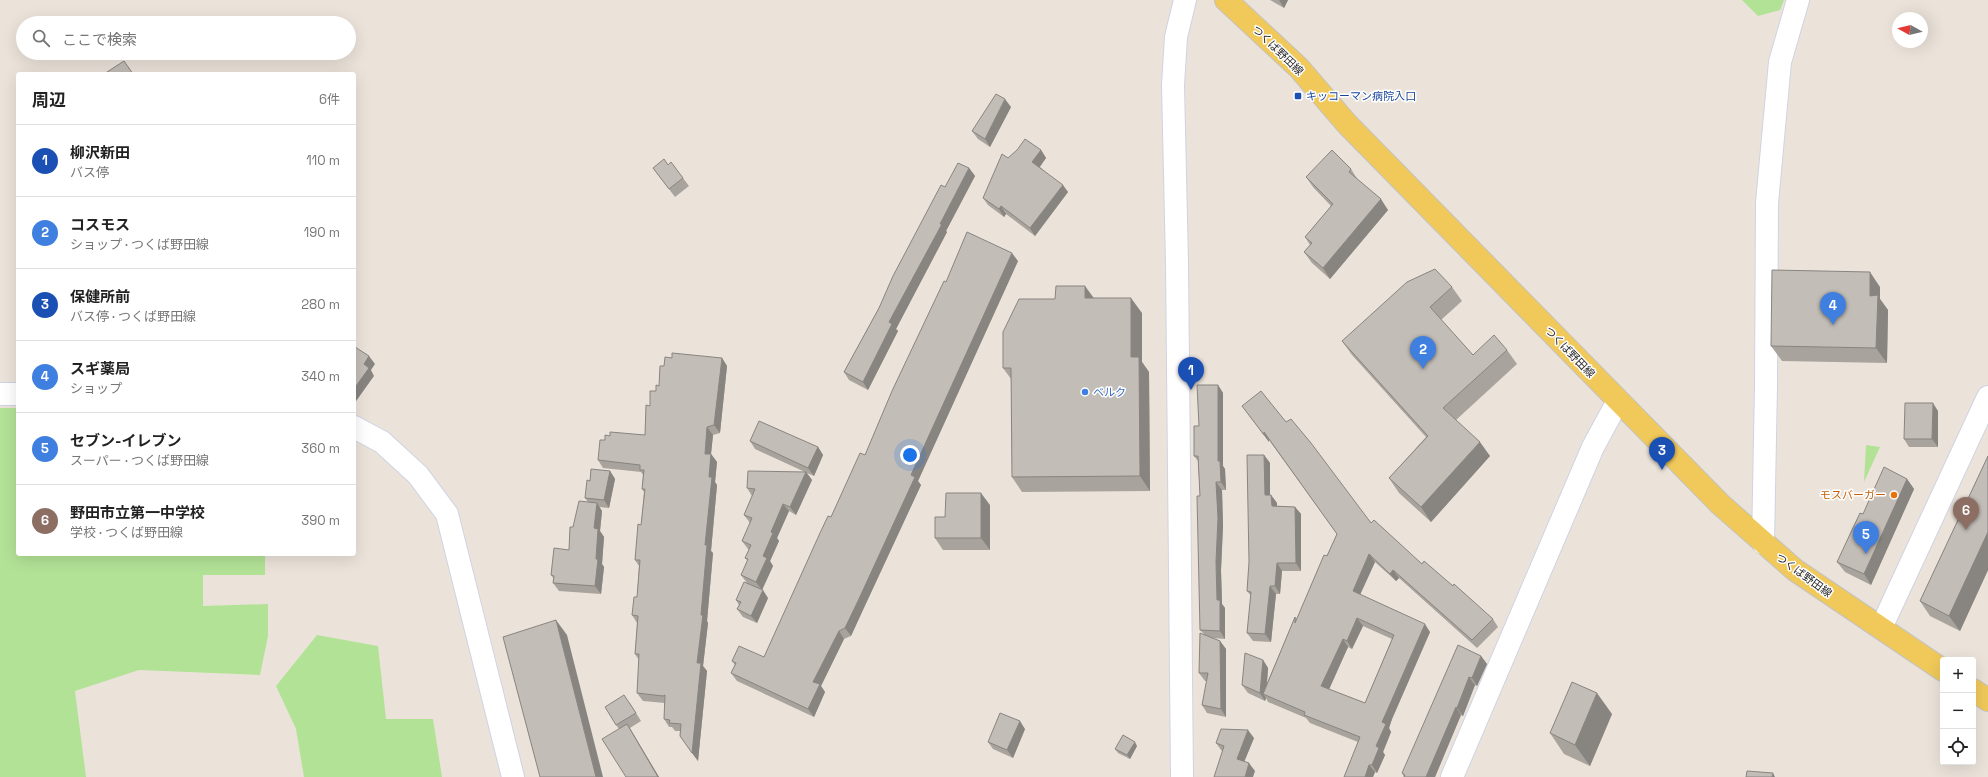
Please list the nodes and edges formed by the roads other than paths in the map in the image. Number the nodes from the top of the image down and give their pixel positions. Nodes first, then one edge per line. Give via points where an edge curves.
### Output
1 (1185, 0) edge
2 (1226, 0) edge
3 (1798, 0) edge
4 (0, 394) edge
5 (16, 394) edge
6 (1988, 397) edge
7 (1618, 401) junction
8 (356, 428) edge
9 (1762, 543) junction
10 (1881, 628) junction
11 (1940, 668) edge
12 (1976, 692) edge
13 (1988, 700) edge
14 (513, 777) edge
15 (1182, 777) edge
16 (1452, 777) edge

1 - 15 street via 1176,37 1173,85
2 - 7 main road, つくば野田線 via 1299,68 1346,124
3 - 9 street via 1780,62 1767,203
4 - 5 street
6 - 10 street
7 - 9 main road, つくば野田線
7 - 16 street via 1593,447
8 - 14 street via 382,442 413,470 448,514
9 - 10 main road, つくば野田線 via 1795,570
10 - 11 main road, つくば野田線
12 - 13 main road

